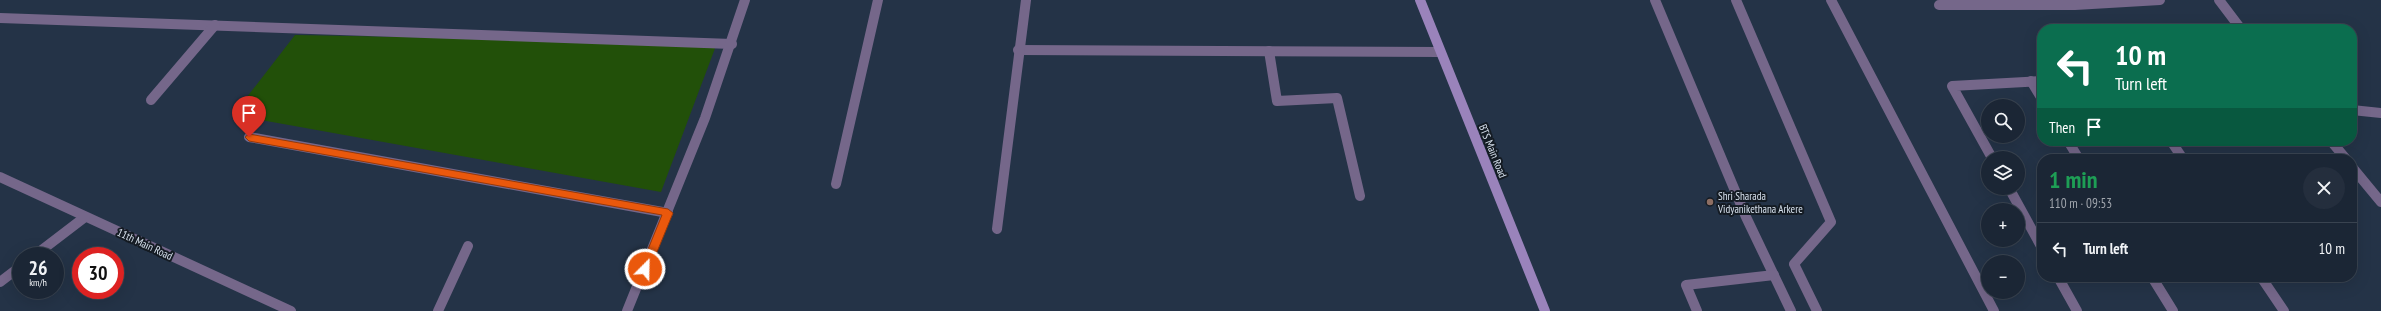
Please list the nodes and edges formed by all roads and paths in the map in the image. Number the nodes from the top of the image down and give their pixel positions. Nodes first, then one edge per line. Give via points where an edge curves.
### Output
1 (745, 0) edge
2 (878, 0) edge
3 (1026, 0) edge
4 (1420, 0) edge
5 (1655, 0) edge
6 (1736, 0) edge
7 (1831, 0) edge
8 (2160, 0) edge
9 (2219, 0) edge
10 (1939, 5) dead end
11 (0, 18) edge
12 (2237, 24) edge
13 (215, 26) junction
14 (732, 44) junction
15 (1018, 50) junction
16 (1269, 51) junction
17 (1440, 52) junction
18 (2031, 81) junction
19 (2037, 81) edge
20 (2037, 91) edge
21 (151, 100) dead end
22 (2357, 111) edge
23 (2381, 113) edge
24 (249, 137) dead end
25 (2335, 146) edge
26 (1988, 151) edge
27 (2342, 154) edge
28 (2357, 173) edge
29 (0, 177) edge
30 (836, 184) dead end
31 (2013, 195) edge
32 (1360, 196) dead end
33 (2381, 202) edge
34 (668, 213) junction
35 (85, 217) junction
36 (997, 229) dead end
37 (2037, 239) edge
38 (468, 246) dead end
39 (46, 247) edge
40 (12, 273) edge
41 (1774, 275) junction
42 (0, 282) edge
43 (2061, 282) edge
44 (2155, 282) edge
45 (2264, 282) edge
46 (291, 311) edge
47 (438, 311) edge
48 (627, 311) edge
49 (1545, 311) edge
50 (1697, 311) edge
51 (1792, 311) edge
52 (1817, 311) edge
53 (1994, 311) edge
54 (2077, 311) edge
55 (2173, 311) edge
56 (2284, 311) edge

1 - 14 street
2 - 30 street
3 - 15 street
4 - 17 street, BTS Main Road
5 - 41 street via 1746,218
6 - 52 street via 1831,222 1794,264
7 - 53 street
8 - 10 street via 2075,5
9 - 12 street
11 - 13 street
13 - 14 street
13 - 21 street
14 - 34 street
15 - 16 street
15 - 36 street
16 - 17 street
16 - 32 street via 1277,101 1337,98
17 - 49 street, BTS Main Road
18 - 19 street
18 - 20 street
18 - 26 street via 1952,86
22 - 23 street
24 - 34 street
25 - 27 street
28 - 33 street
29 - 35 street, 11th Main Road
31 - 37 street
34 - 48 street
35 - 39 street
35 - 46 street, 11th Main Road
38 - 47 street
40 - 42 street
41 - 50 street via 1686,285
41 - 51 street
43 - 54 street
44 - 55 street
45 - 56 street

